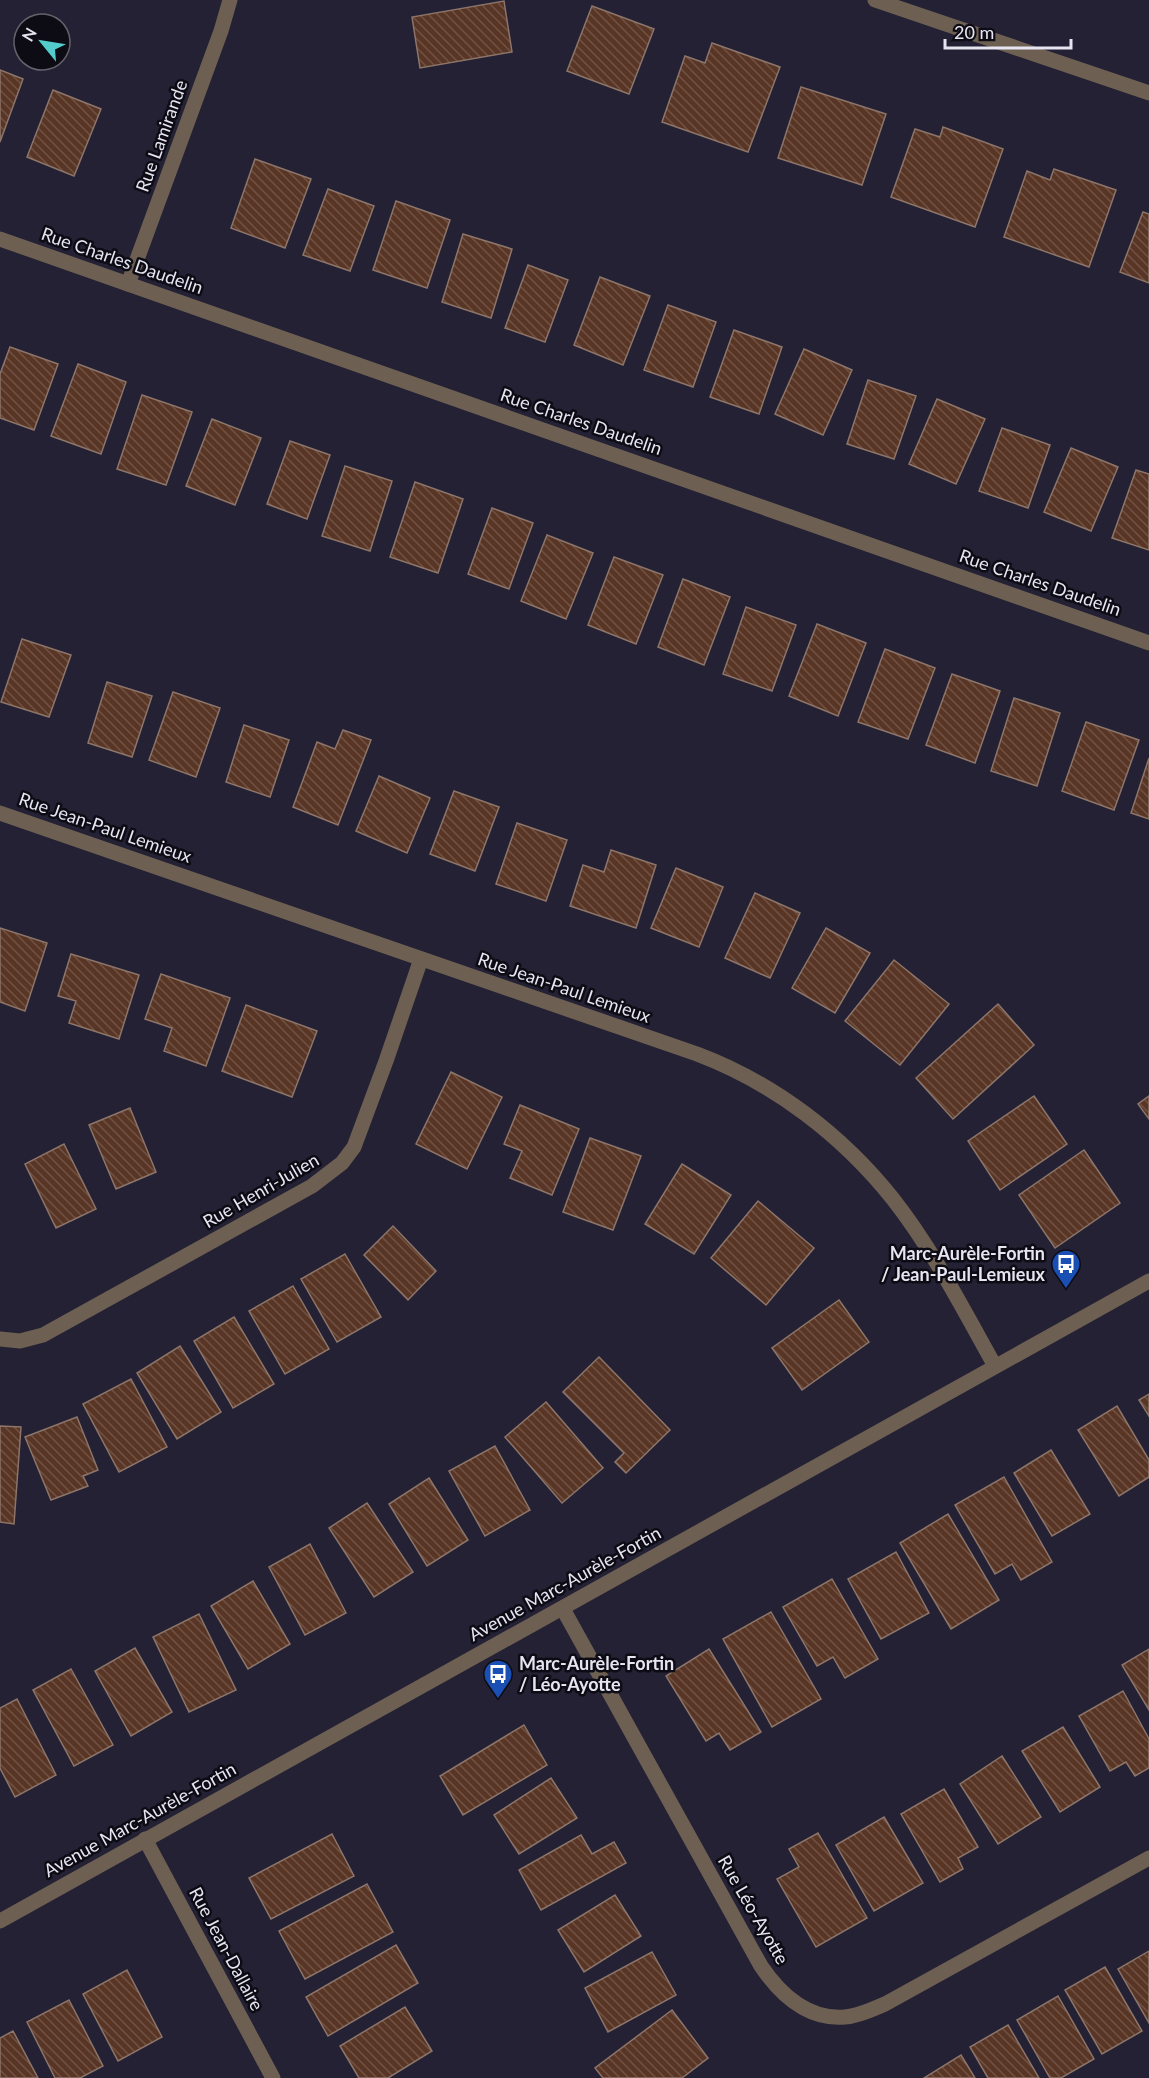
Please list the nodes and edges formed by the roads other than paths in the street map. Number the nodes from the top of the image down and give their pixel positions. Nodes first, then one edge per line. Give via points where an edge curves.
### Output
1 (230, 0) edge
2 (875, 0) edge
3 (1149, 93) edge
4 (0, 239) edge
5 (128, 284) junction
6 (1149, 643) edge
7 (0, 813) edge
8 (421, 959) junction
9 (1149, 1281) edge
10 (0, 1339) edge
11 (995, 1366) junction
12 (563, 1609) junction
13 (145, 1839) junction
14 (1149, 1858) edge
15 (0, 1921) edge
16 (273, 2078) edge

1 - 5 street, Rue Lamirande
2 - 3 street
4 - 5 street, Rue Charles Daudelin
5 - 6 street, Rue Charles Daudelin
7 - 8 street, Rue Jean-Paul Lemieux
8 - 10 street, Rue Henri-Julien via 360,1133 342,1163 312,1186 50,1332 20,1341
8 - 11 street, Rue Jean-Paul Lemieux via 719,1063 786,1099 858,1161 893,1200 949,1282
9 - 11 street, Avenue Marc-Aurèle-Fortin
11 - 12 street, Avenue Marc-Aurèle-Fortin
12 - 13 street, Avenue Marc-Aurèle-Fortin
12 - 14 street, Rue Léo-Ayotte via 761,1966 782,1993 804,2008 831,2017 846,2017 885,2004
13 - 15 street, Avenue Marc-Aurèle-Fortin
13 - 16 street, Rue Jean-Dallaire

